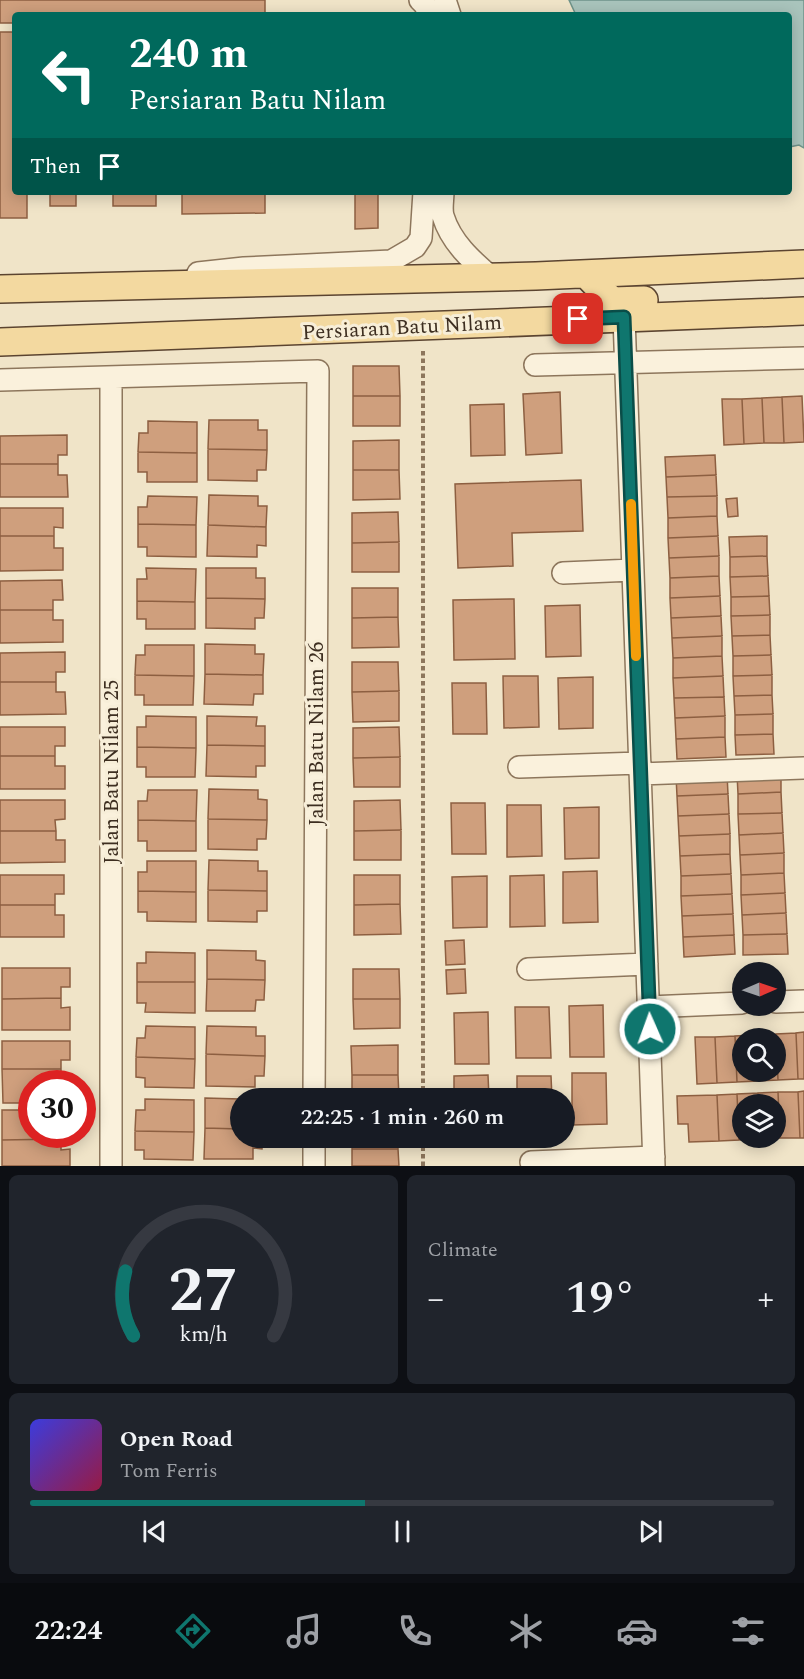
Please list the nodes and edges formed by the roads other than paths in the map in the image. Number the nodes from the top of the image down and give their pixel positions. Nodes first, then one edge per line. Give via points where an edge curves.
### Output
1 (423, 195) edge
2 (444, 195) edge
3 (443, 215) junction
4 (421, 238) junction
5 (804, 264) edge
6 (585, 273) junction
7 (491, 277) junction
8 (168, 285) junction
9 (0, 289) edge
10 (804, 311) edge
11 (761, 312) junction
12 (624, 317) junction
13 (0, 342) edge
14 (804, 358) edge
15 (626, 361) junction
16 (535, 365) dead end
17 (111, 378) junction
18 (0, 380) edge
19 (633, 570) junction
20 (563, 573) dead end
21 (519, 767) dead end
22 (804, 768) edge
23 (640, 769) junction
24 (647, 964) junction
25 (528, 969) dead end
26 (804, 1001) edge
27 (786, 1002) edge
28 (732, 1004) edge
29 (649, 1007) junction
30 (314, 1088) edge
31 (314, 1148) edge
32 (531, 1162) dead end
33 (654, 1162) edge
34 (111, 1166) edge
35 (314, 1166) edge

1 - 4 street
2 - 3 street
3 - 4 street
3 - 7 street via 467,257
4 - 8 street via 416,247 391,261 194,273
5 - 6 main road
6 - 7 main road
6 - 11 main road via 612,301 738,297
7 - 8 main road
8 - 9 main road
10 - 11 main road, Persiaran Batu Nilam
11 - 12 main road, Persiaran Batu Nilam
12 - 13 main road, Persiaran Batu Nilam
12 - 15 street
14 - 15 street
15 - 16 street
15 - 19 street
17 - 18 street
17 - 30 street, Jalan Batu Nilam 26 via 318,371
17 - 34 street, Jalan Batu Nilam 25
19 - 20 street
19 - 23 street
21 - 23 street
22 - 23 street
23 - 24 street
24 - 25 street
24 - 29 street
26 - 27 street
28 - 29 street
29 - 33 street
31 - 35 street
32 - 33 street

